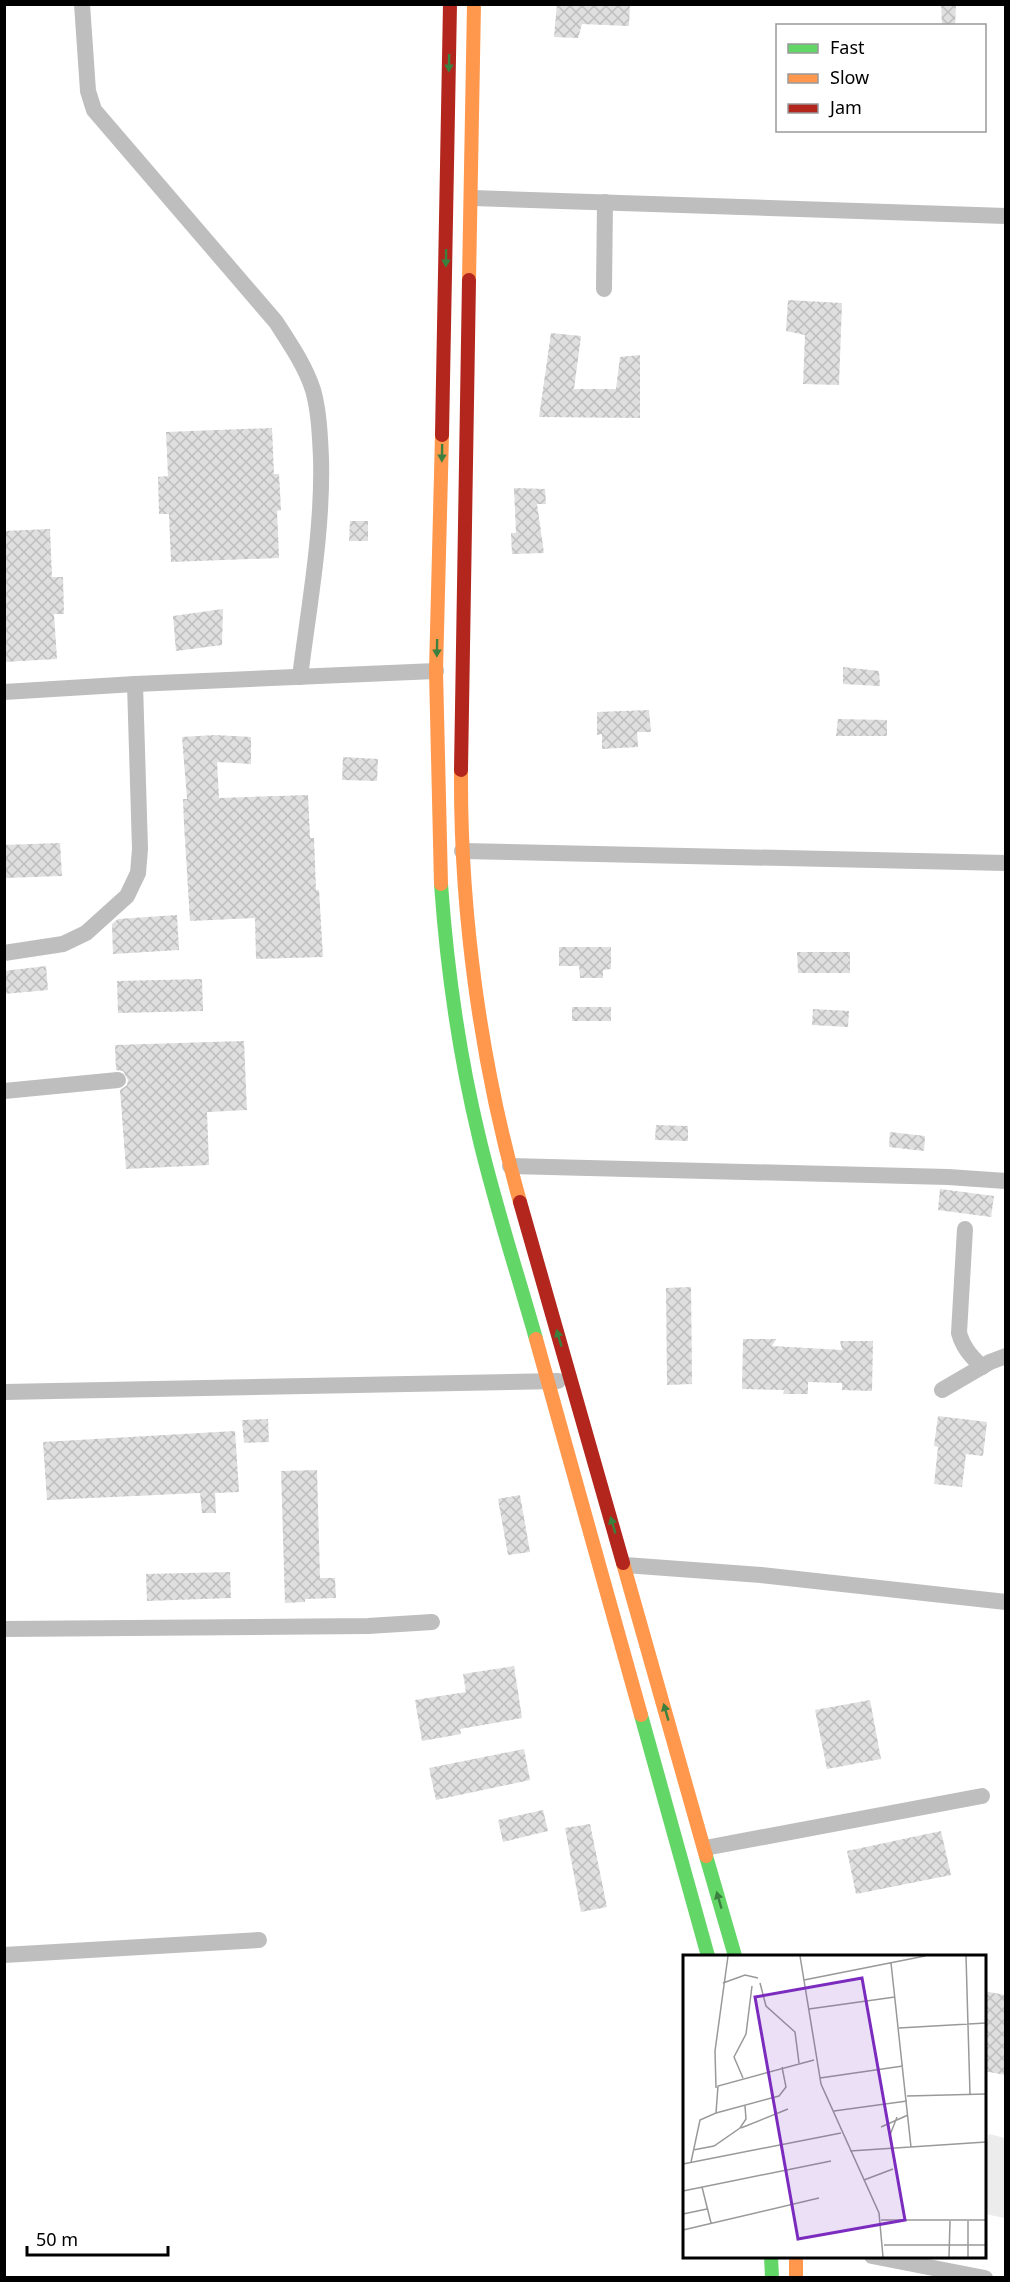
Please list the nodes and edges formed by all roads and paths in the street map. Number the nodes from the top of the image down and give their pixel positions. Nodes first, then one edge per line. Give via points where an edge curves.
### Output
1 (82, 4) edge
2 (450, 4) edge
3 (474, 4) edge
4 (472, 198) junction
5 (604, 202) junction
6 (1005, 216) edge
7 (604, 289) dead end
8 (436, 671) junction
9 (300, 677) junction
10 (135, 684) junction
11 (4, 692) edge
12 (462, 851) junction
13 (1005, 863) edge
14 (4, 953) edge
15 (118, 1080) dead end
16 (4, 1091) edge
17 (510, 1166) junction
18 (1005, 1181) edge
19 (965, 1230) dead end
20 (1005, 1356) edge
21 (982, 1366) junction
22 (571, 1380) junction
23 (547, 1382) junction
24 (942, 1390) dead end
25 (4, 1392) edge
26 (625, 1565) junction
27 (1005, 1602) edge
28 (432, 1622) dead end
29 (4, 1629) edge
30 (981, 1796) dead end
31 (705, 1848) junction
32 (259, 1940) dead end
33 (4, 1955) edge
34 (708, 1955) edge
35 (735, 1955) edge
36 (771, 2258) edge
37 (796, 2258) edge
38 (883, 2258) edge
39 (772, 2277) edge
40 (796, 2277) edge
41 (985, 2277) edge

1 - 9 street via 88,92 94,110 276,322 301,360 313,392 320,434 321,480
2 -> 8 main road
3 - 4 main road
4 - 5 street
4 - 12 main road
5 - 6 street
5 - 7 street
8 - 9 street
8 - 23 main road via 438,851 460,1047 479,1138
9 - 10 street
10 - 11 street
10 - 14 street via 140,849 138,873 127,896 86,933 63,944
12 - 13 street
12 - 17 main road via 481,1020
15 - 16 street
17 - 18 street
22 -> 17 main road
19 - 21 street via 959,1332 968,1354
20 - 21 street
21 - 24 street
22 - 23 street
26 -> 22 main road
23 - 25 street
23 - 34 main road
26 - 27 street via 761,1575
31 -> 26 main road
28 - 29 street
30 - 31 street
35 -> 31 main road
32 - 33 street
36 - 39 main road
37 - 40 main road
38 - 41 street

